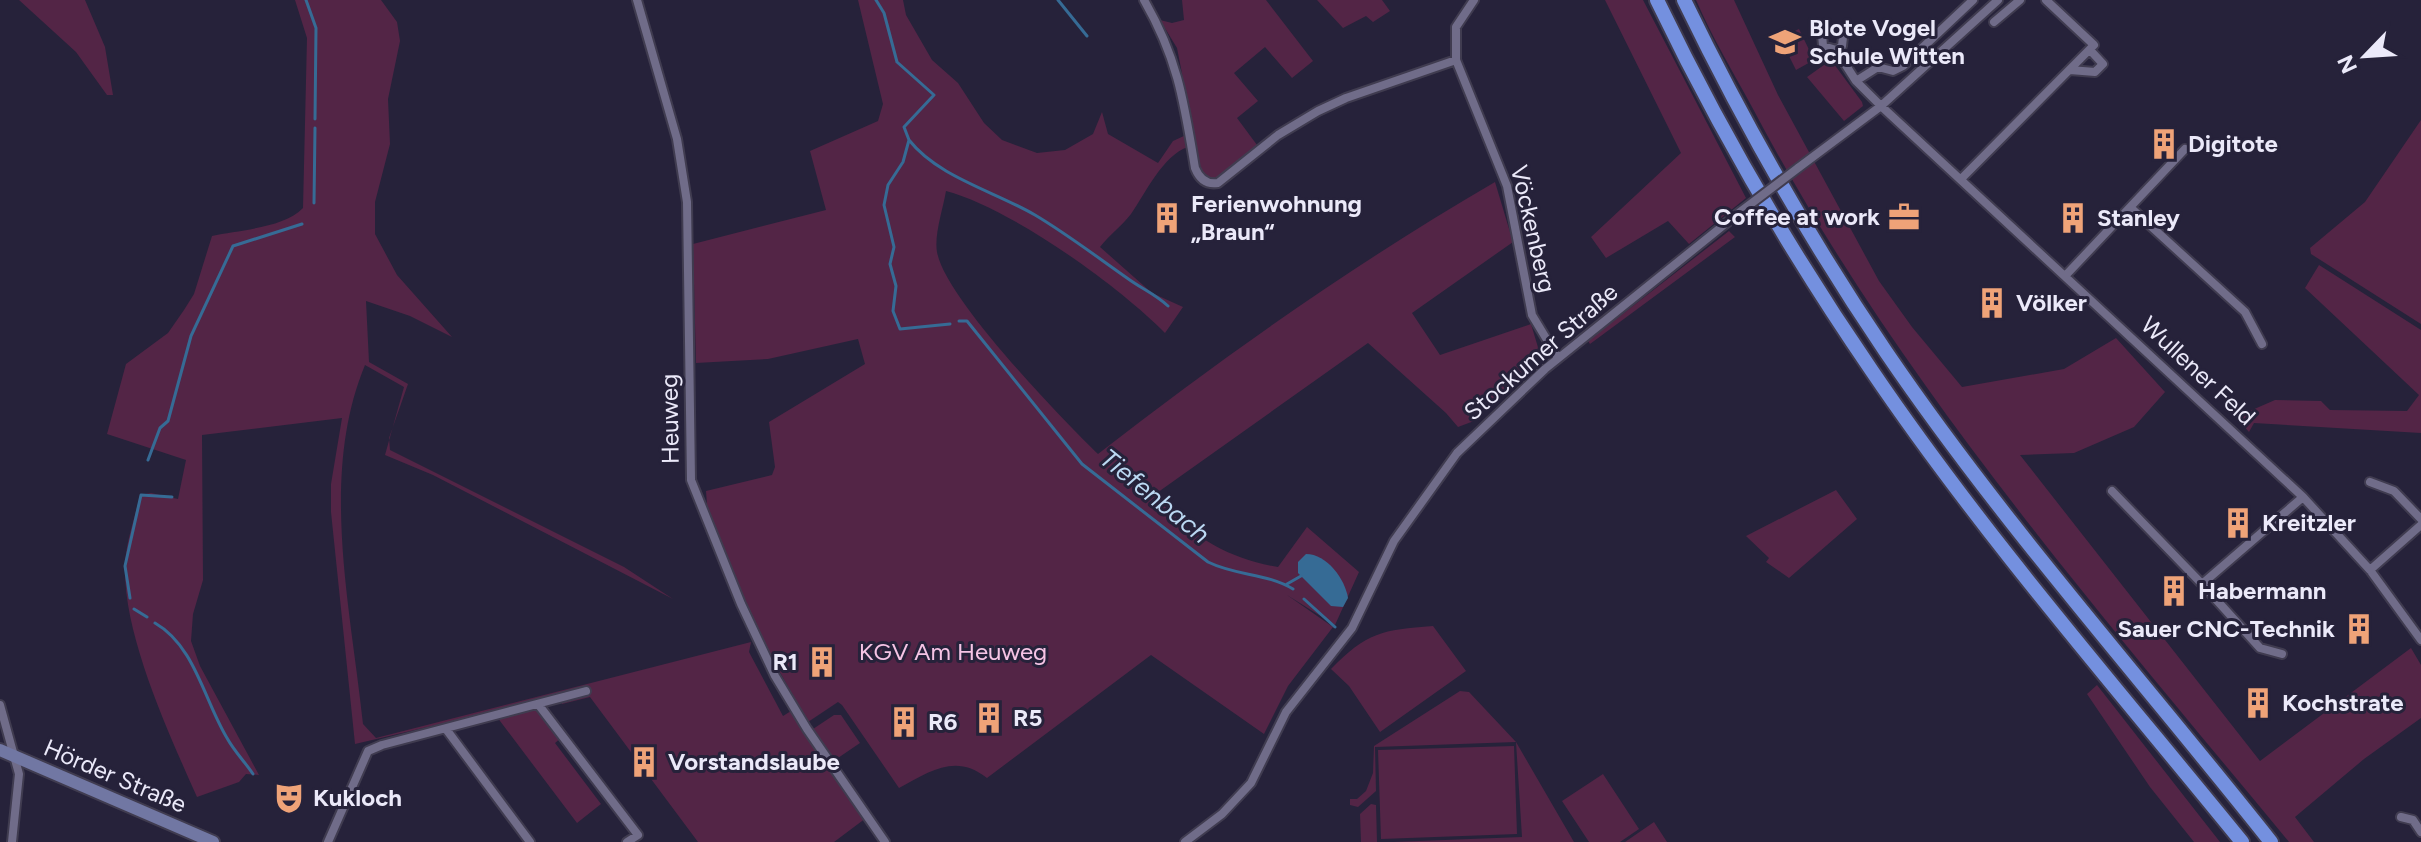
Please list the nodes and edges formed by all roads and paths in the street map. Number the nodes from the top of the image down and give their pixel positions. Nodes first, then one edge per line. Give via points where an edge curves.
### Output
1 (637, 0) edge
2 (1144, 0) edge
3 (1474, 0) edge
4 (1657, 0) edge
5 (1684, 0) edge
6 (1973, 0) edge
7 (1998, 0) edge
8 (2020, 0) edge
9 (2046, 0) edge
10 (1994, 22) dead end
11 (1836, 50) dead end
12 (2090, 50) junction
13 (1456, 60) junction
14 (2070, 70) junction
15 (1856, 81) junction
16 (1881, 106) junction
17 (2185, 149) dead end
18 (1962, 178) junction
19 (2131, 208) junction
20 (2066, 275) junction
21 (2262, 344) dead end
22 (1558, 358) junction
23 (2370, 482) dead end
24 (2112, 491) dead end
25 (2303, 497) junction
26 (2421, 522) edge
27 (2370, 570) junction
28 (2202, 584) junction
29 (2421, 640) edge
30 (2282, 654) dead end
31 (586, 691) dead end
32 (538, 704) junction
33 (0, 705) edge
34 (446, 729) junction
35 (0, 750) edge
36 (13, 756) junction
37 (2401, 817) dead end
38 (2421, 832) edge
39 (12, 842) edge
40 (213, 842) edge
41 (328, 842) edge
42 (530, 842) edge
43 (627, 842) edge
44 (885, 842) edge
45 (1185, 842) edge
46 (2242, 842) edge
47 (2271, 842) edge

1 - 44 street, Heuweg via 677,139 687,202 691,480 770,666
2 - 13 street via 1167,40 1181,82 1195,168 1212,184 1318,111
3 - 13 street, Vöckenberg via 1456,27
4 - 46 highway via 1766,207 1872,371 2023,573
5 - 47 highway via 1785,191 1885,351 2039,557
6 - 15 street via 1901,68 1878,67
7 - 16 street, Stockumer Straße
8 - 10 street
9 - 12 street via 2094,45
11 - 15 street
12 - 14 street
12 - 14 street via 2103,64 2095,72
13 - 22 street, Vöckenberg via 1507,186 1532,315
14 - 18 street
15 - 16 street
16 - 18 street, Wullener Feld
16 - 22 street, Stockumer Straße, bridge
17 - 19 street
18 - 20 street, Wullener Feld
19 - 20 street
19 - 21 street via 2245,312
20 - 25 street, Wullener Feld
22 - 45 street, Stockumer Straße via 1483,426 1436,479 1394,541 1352,628 1286,712 1251,783
23 - 26 street via 2394,491
24 - 28 street
25 - 27 street, Wullener Feld
25 - 28 street
26 - 27 street
27 - 29 street, Wullener Feld
28 - 30 street via 2260,648
31 - 32 street
32 - 34 street
32 - 43 street via 638,835
33 - 36 street
34 - 41 street via 368,751
34 - 42 street
35 - 36 main road, Hörder Straße
36 - 39 street via 19,791
36 - 40 main road, Hörder Straße
37 - 38 street via 2413,820

